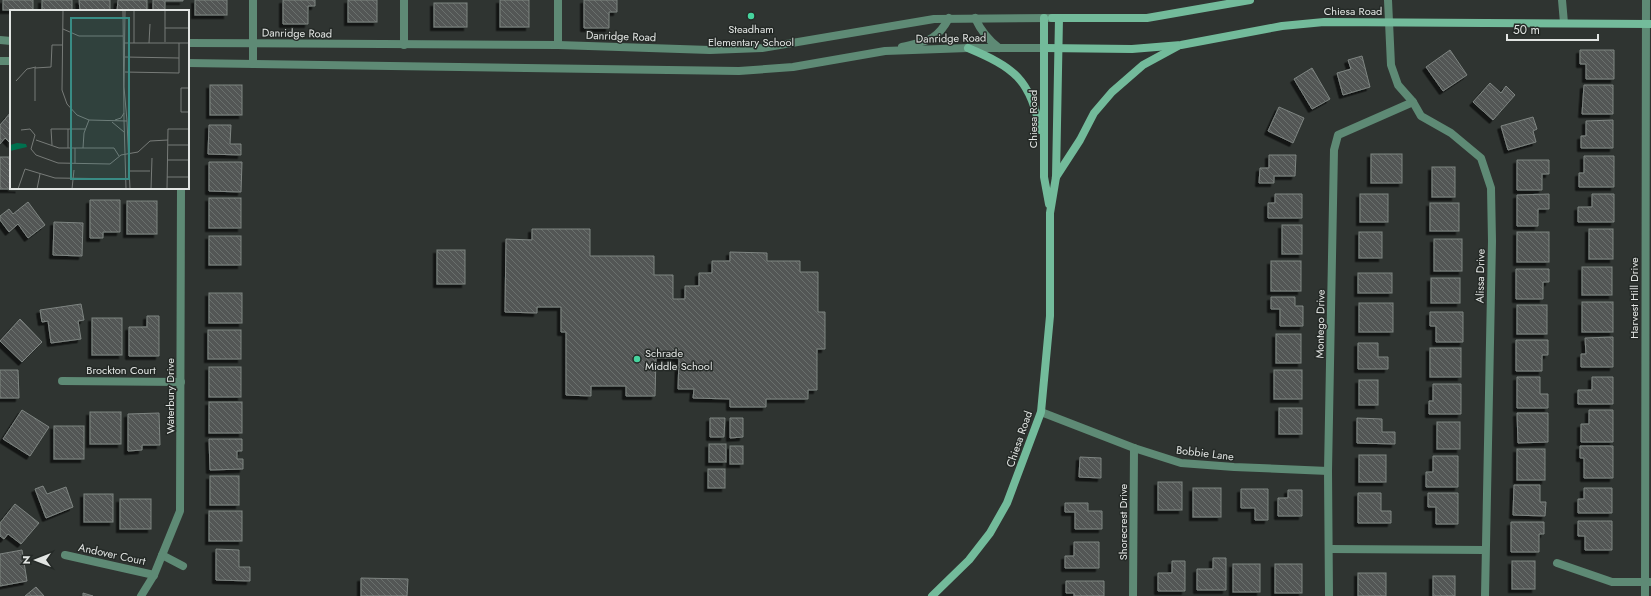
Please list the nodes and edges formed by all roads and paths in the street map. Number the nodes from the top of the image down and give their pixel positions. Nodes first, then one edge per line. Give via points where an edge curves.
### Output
1 (253, 0) edge
2 (404, 0) edge
3 (558, 0) edge
4 (1250, 0) edge
5 (1388, 0) edge
6 (1562, 0) edge
7 (1646, 0) edge
8 (949, 18) junction
9 (975, 18) junction
10 (1051, 18) junction
11 (1389, 22) junction
12 (1564, 23) junction
13 (1648, 24) edge
14 (189, 43) edge
15 (253, 43) junction
16 (404, 45) junction
17 (558, 45) junction
18 (1181, 45) junction
19 (968, 48) junction
20 (999, 48) junction
21 (1044, 48) junction
22 (1058, 48) junction
23 (886, 51) junction
24 (189, 63) edge
25 (253, 64) junction
26 (1413, 102) junction
27 (1044, 152) junction
28 (1056, 177) junction
29 (181, 189) edge
30 (1050, 213) junction
31 (62, 381) dead end
32 (181, 382) junction
33 (1040, 412) junction
34 (1134, 448) junction
35 (1328, 470) junction
36 (1329, 549) junction
37 (1485, 550) junction
38 (65, 555) dead end
39 (162, 555) junction
40 (1557, 563) dead end
41 (183, 566) dead end
42 (154, 575) junction
43 (1648, 582) edge
44 (141, 596) edge
45 (932, 596) edge
46 (1133, 596) edge
47 (1329, 596) edge
48 (1485, 596) edge
49 (1645, 596) edge

1 - 15 street
2 - 16 street
3 - 17 street
4 - 10 main road via 1147,18
5 - 11 street, Alissa Drive
6 - 12 street
7 - 13 street, Harvest Hill Drive
8 - 9 street, Danridge Road
8 - 17 street, Danridge Road via 762,48 710,50
8 - 23 street via 944,28 931,40
9 - 10 street, Danridge Road
9 - 20 street via 985,36
10 - 21 main road, Chiesa Road
10 - 22 main road, Chiesa Road
11 - 12 main road, Chiesa Road
11 - 18 main road, Chiesa Road via 1324,22
11 - 26 street, Alissa Drive via 1391,65 1398,85
12 - 13 main road, Chiesa Road
13 - 43 street, Harvest Hill Drive
14 - 15 street, Danridge Road
15 - 16 street, Danridge Road
15 - 25 street
16 - 17 street, Danridge Road
18 - 22 main road, Chiesa Road via 1132,49
18 - 28 main road via 1143,65 1112,92 1094,113
19 - 20 street, Danridge Road
19 - 23 street, Danridge Road
19 - 27 main road via 997,60 1012,70 1023,83 1037,110
20 - 21 street, Danridge Road
21 - 22 main road, Chiesa Road
21 - 27 main road, Chiesa Road
22 - 28 main road, Chiesa Road
23 - 25 street, Danridge Road via 793,66 739,71
24 - 25 street, Danridge Road
26 - 35 street, Montego Drive via 1338,135 1334,150
26 - 37 street, Alissa Drive via 1421,116 1451,133 1481,158 1491,188
27 - 30 main road, Chiesa Road via 1044,177
28 - 30 main road, Chiesa Road
29 - 32 street, Waterbury Drive
30 - 33 main road, Chiesa Road via 1050,316
31 - 32 street, Brockton Court
32 - 39 street, Waterbury Drive via 180,511
33 - 34 street, Bobbie Lane
33 - 45 main road, Chiesa Road via 1007,503 990,533 969,560
34 - 35 street, Bobbie Lane via 1181,463
34 - 46 street, Shorecrest Drive
35 - 36 street, Montego Drive
36 - 37 street
36 - 47 street, Montego Drive
37 - 48 street, Alissa Drive
38 - 42 street, Andover Court
39 - 41 street
39 - 42 street, Waterbury Drive
40 - 43 street via 1612,582
42 - 44 street, Waterbury Drive
43 - 49 street, Harvest Hill Drive

